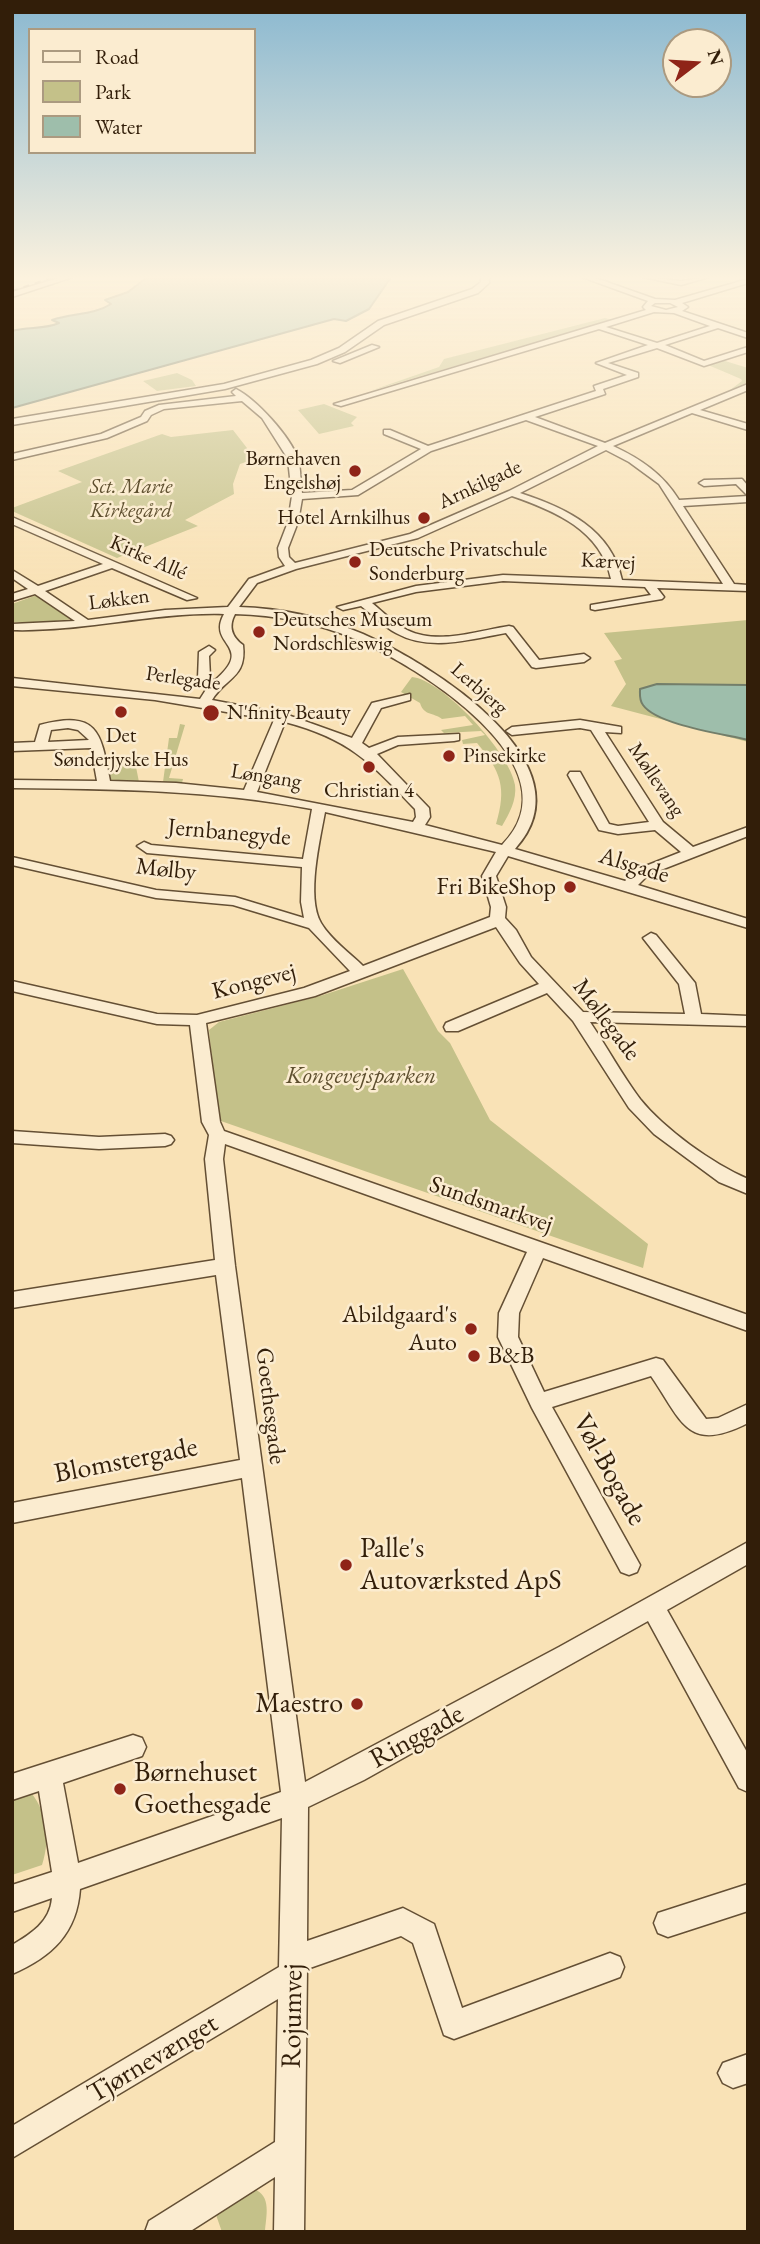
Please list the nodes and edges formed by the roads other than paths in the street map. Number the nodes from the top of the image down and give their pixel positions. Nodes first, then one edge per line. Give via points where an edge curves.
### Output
1 (248, 381) edge
2 (412, 381) edge
3 (617, 381) edge
4 (225, 386) junction
5 (748, 387) edge
6 (246, 398) junction
7 (338, 404) dead end
8 (692, 410) junction
9 (71, 412) junction
10 (526, 416) junction
11 (12, 422) edge
12 (748, 427) edge
13 (387, 432) dead end
14 (12, 433) edge
15 (604, 446) junction
16 (428, 449) junction
17 (12, 457) edge
18 (704, 482) dead end
19 (512, 493) junction
20 (748, 493) edge
21 (297, 496) junction
22 (748, 499) edge
23 (677, 503) junction
24 (12, 520) edge
25 (112, 564) junction
26 (292, 567) junction
27 (12, 573) edge
28 (617, 582) junction
29 (648, 583) junction
30 (731, 587) junction
31 (748, 588) edge
32 (36, 589) junction
33 (12, 598) edge
34 (191, 598) dead end
35 (364, 603) junction
36 (344, 607) dead end
37 (595, 607) dead end
38 (232, 611) junction
39 (86, 624) junction
40 (12, 627) edge
41 (209, 650) dead end
42 (584, 658) dead end
43 (12, 682) edge
44 (214, 688) junction
45 (406, 698) dead end
46 (204, 702) junction
47 (281, 717) junction
48 (594, 725) junction
49 (616, 730) dead end
50 (512, 731) dead end
51 (454, 737) dead end
52 (13, 740) edge
53 (97, 744) junction
54 (354, 744) junction
55 (40, 746) junction
56 (369, 754) junction
57 (575, 775) dead end
58 (12, 784) edge
59 (104, 785) junction
60 (249, 794) junction
61 (319, 807) junction
62 (659, 825) junction
63 (417, 826) junction
64 (745, 834) edge
65 (144, 846) dead end
66 (508, 850) junction
67 (690, 852) junction
68 (12, 861) edge
69 (311, 863) junction
70 (629, 888) junction
71 (497, 919) junction
72 (313, 924) junction
73 (748, 924) edge
74 (651, 938) dead end
75 (361, 973) junction
76 (12, 986) edge
77 (549, 986) junction
78 (579, 1017) junction
79 (694, 1019) junction
80 (197, 1020) junction
81 (748, 1021) edge
82 (452, 1027) dead end
83 (218, 1135) junction
84 (12, 1137) edge
85 (165, 1139) dead end
86 (748, 1187) edge
87 (538, 1248) junction
88 (225, 1266) junction
89 (12, 1300) edge
90 (748, 1322) edge
91 (539, 1402) junction
92 (748, 1413) edge
93 (252, 1467) junction
94 (12, 1513) edge
95 (748, 1552) edge
96 (629, 1565) dead end
97 (653, 1607) junction
98 (133, 1747) dead end
99 (49, 1775) junction
100 (748, 1779) edge
101 (12, 1787) edge
102 (295, 1800) junction
103 (67, 1881) junction
104 (748, 1897) edge
105 (12, 1899) edge
106 (668, 1923) dead end
107 (12, 1960) edge
108 (294, 1966) junction
109 (610, 1966) dead end
110 (12, 2143) edge
111 (290, 2150) junction
112 (160, 2232) edge
113 (289, 2232) edge

1 - 4 street
2 - 7 street
3 - 10 street via 597,388 602,392
4 - 6 street
4 - 9 street
5 - 8 street, Arnkilgade
6 - 17 street via 162,407 104,436
6 - 21 street via 287,446 296,471
8 - 12 street
8 - 15 street, Arnkilgade
9 - 11 street
9 - 14 street via 74,414
10 - 15 street
10 - 16 street
13 - 16 street
15 - 19 street, Arnkilgade
15 - 23 street via 646,467
16 - 21 street via 355,493
18 - 20 street via 739,481
19 - 26 street, Arnkilgade via 414,536
19 - 28 street via 558,511 589,531 610,554
21 - 26 street via 283,548
22 - 23 street
23 - 30 street
24 - 25 street, Kirke Allé
25 - 32 street
25 - 34 street, Kirke Allé
26 - 38 street, Arnkilgade via 253,581
27 - 32 street
28 - 29 street, Kærvej
28 - 35 street, Kærvej via 477,579
29 - 30 street, Kærvej
29 - 37 street via 659,597
30 - 31 street, Kærvej
32 - 33 street
32 - 39 street
35 - 36 street, Kærvej
35 - 42 street via 413,637 437,639 509,629 536,664
38 - 39 street, Løkken via 176,612
38 - 44 street via 225,622 237,662 233,675
38 - 66 street, Lerbjerg via 284,615 355,634 431,675 466,703 509,746 528,781 526,820
39 - 40 street, Løkken
41 - 44 street via 203,655 204,678
43 - 46 street, Perlegade
44 - 46 street
45 - 54 street via 376,706
46 - 47 street, Perlegade
47 - 54 street, Perlegade
47 - 60 street
48 - 49 street
48 - 50 street
48 - 62 street, Møllevang
51 - 56 street via 396,742 377,746
52 - 55 street
53 - 55 street
53 - 55 street via 96,736 85,727 62,724 45,728
53 - 59 street
54 - 56 street, Perlegade
56 - 63 street, Perlegade via 422,808
57 - 62 street via 604,827 618,830
58 - 59 street, Løngang
59 - 60 street, Løngang
60 - 61 street, Løngang
61 - 63 street, Løngang
61 - 69 street
62 - 67 street, Møllevang
63 - 66 street, Løngang
64 - 67 street
65 - 69 street, Jernbanegyde
66 - 70 street, Alsgade
66 - 71 street, Møllegade via 489,873 499,908
67 - 70 street via 643,872
68 - 72 street, Mølby via 144,892 235,901
69 - 72 street via 308,908
70 - 73 street, Alsgade
71 - 75 street, Kongevej
71 - 77 street, Møllegade
72 - 75 street
74 - 79 street via 687,982
75 - 80 street, Kongevej via 309,992
76 - 80 street, Kongevej via 157,1019
77 - 78 street, Møllegade
77 - 82 street
78 - 79 street
78 - 86 street, Møllegade via 635,1104 660,1130 725,1177
79 - 81 street
80 - 83 street, Goethesgade via 211,1122
83 - 87 street, Sundsmarkvej
83 - 88 street, Goethesgade via 214,1159
84 - 85 street via 99,1143
87 - 90 street, Sundsmarkvej
87 - 91 street, Vøl-Bogade via 509,1313 508,1337
88 - 89 street
88 - 93 street, Goethesgade
91 - 92 street, Vøl-Bogade via 656,1366 702,1428 711,1429
91 - 96 street, Vøl-Bogade
93 - 94 street, Blomstergade
93 - 102 street, Goethesgade
95 - 97 street, Ringgade
97 - 100 street
97 - 102 street, Ringgade
98 - 99 street
99 - 101 street
99 - 103 street
102 - 103 street, Ringgade
102 - 108 street, Rojumvej
103 - 105 street, Ringgade
103 - 107 street via 61,1919 40,1945
104 - 106 street
108 - 109 street, Tjørnevænget via 403,1922 424,1934 454,2025
108 - 110 street, Tjørnevænget
108 - 111 street, Rojumvej
111 - 112 street
111 - 113 street, Rojumvej

